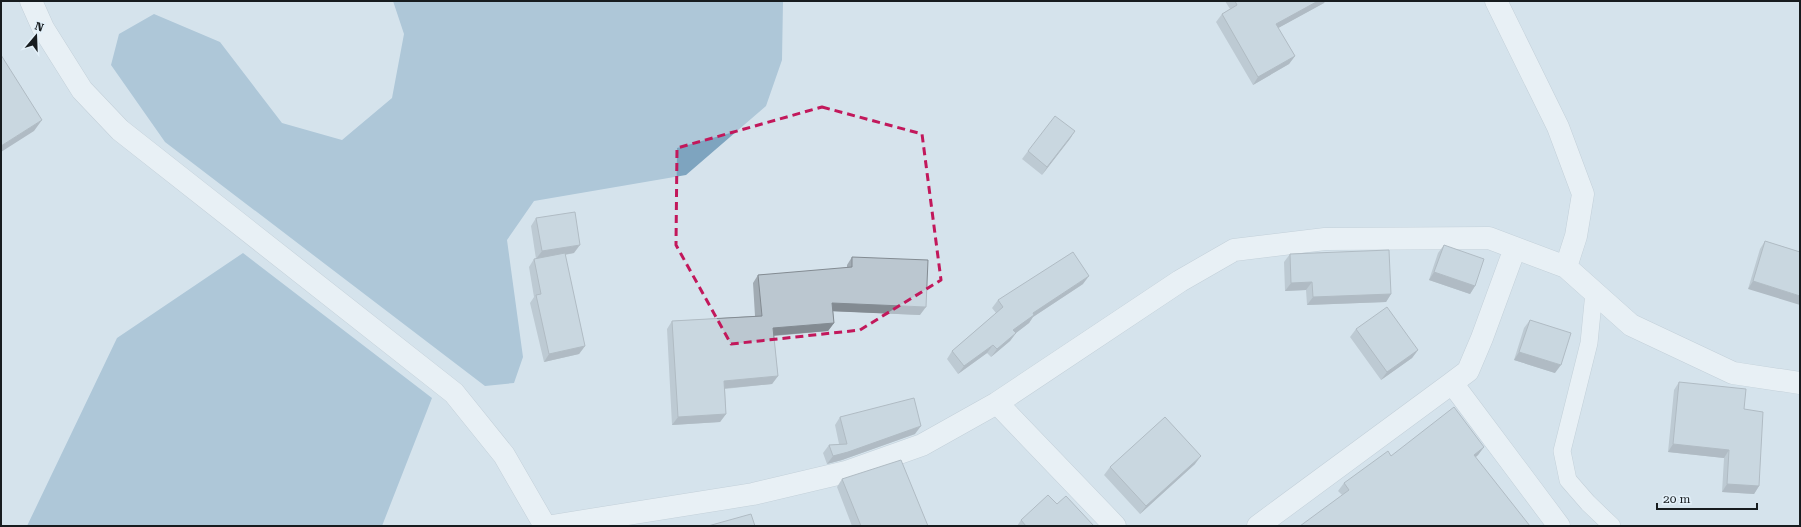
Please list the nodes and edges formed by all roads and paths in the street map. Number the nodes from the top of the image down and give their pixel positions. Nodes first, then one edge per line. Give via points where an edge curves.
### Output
1 (31, 1) edge
2 (1496, 1) edge
3 (1515, 248) junction
4 (1566, 267) junction
5 (1594, 292) junction
6 (1452, 383) junction
7 (1800, 383) edge
8 (997, 403) junction
9 (1556, 525) edge
10 (545, 526) edge
11 (552, 526) edge
12 (1115, 526) edge
13 (1258, 526) edge
14 (1612, 526) edge

1 - 10 street via 42,28 82,90 120,130 454,393 504,456
2 - 4 street via 1558,127 1583,194 1576,236
3 - 4 street
3 - 6 street via 1468,371
3 - 8 street via 1488,238 1325,239 1234,250 1180,281
4 - 5 street
5 - 7 street via 1630,325 1733,374
5 - 14 lane via 1589,343 1562,451 1568,480
6 - 9 street
6 - 13 street
8 - 11 street via 922,445 846,472 753,494
8 - 12 street

